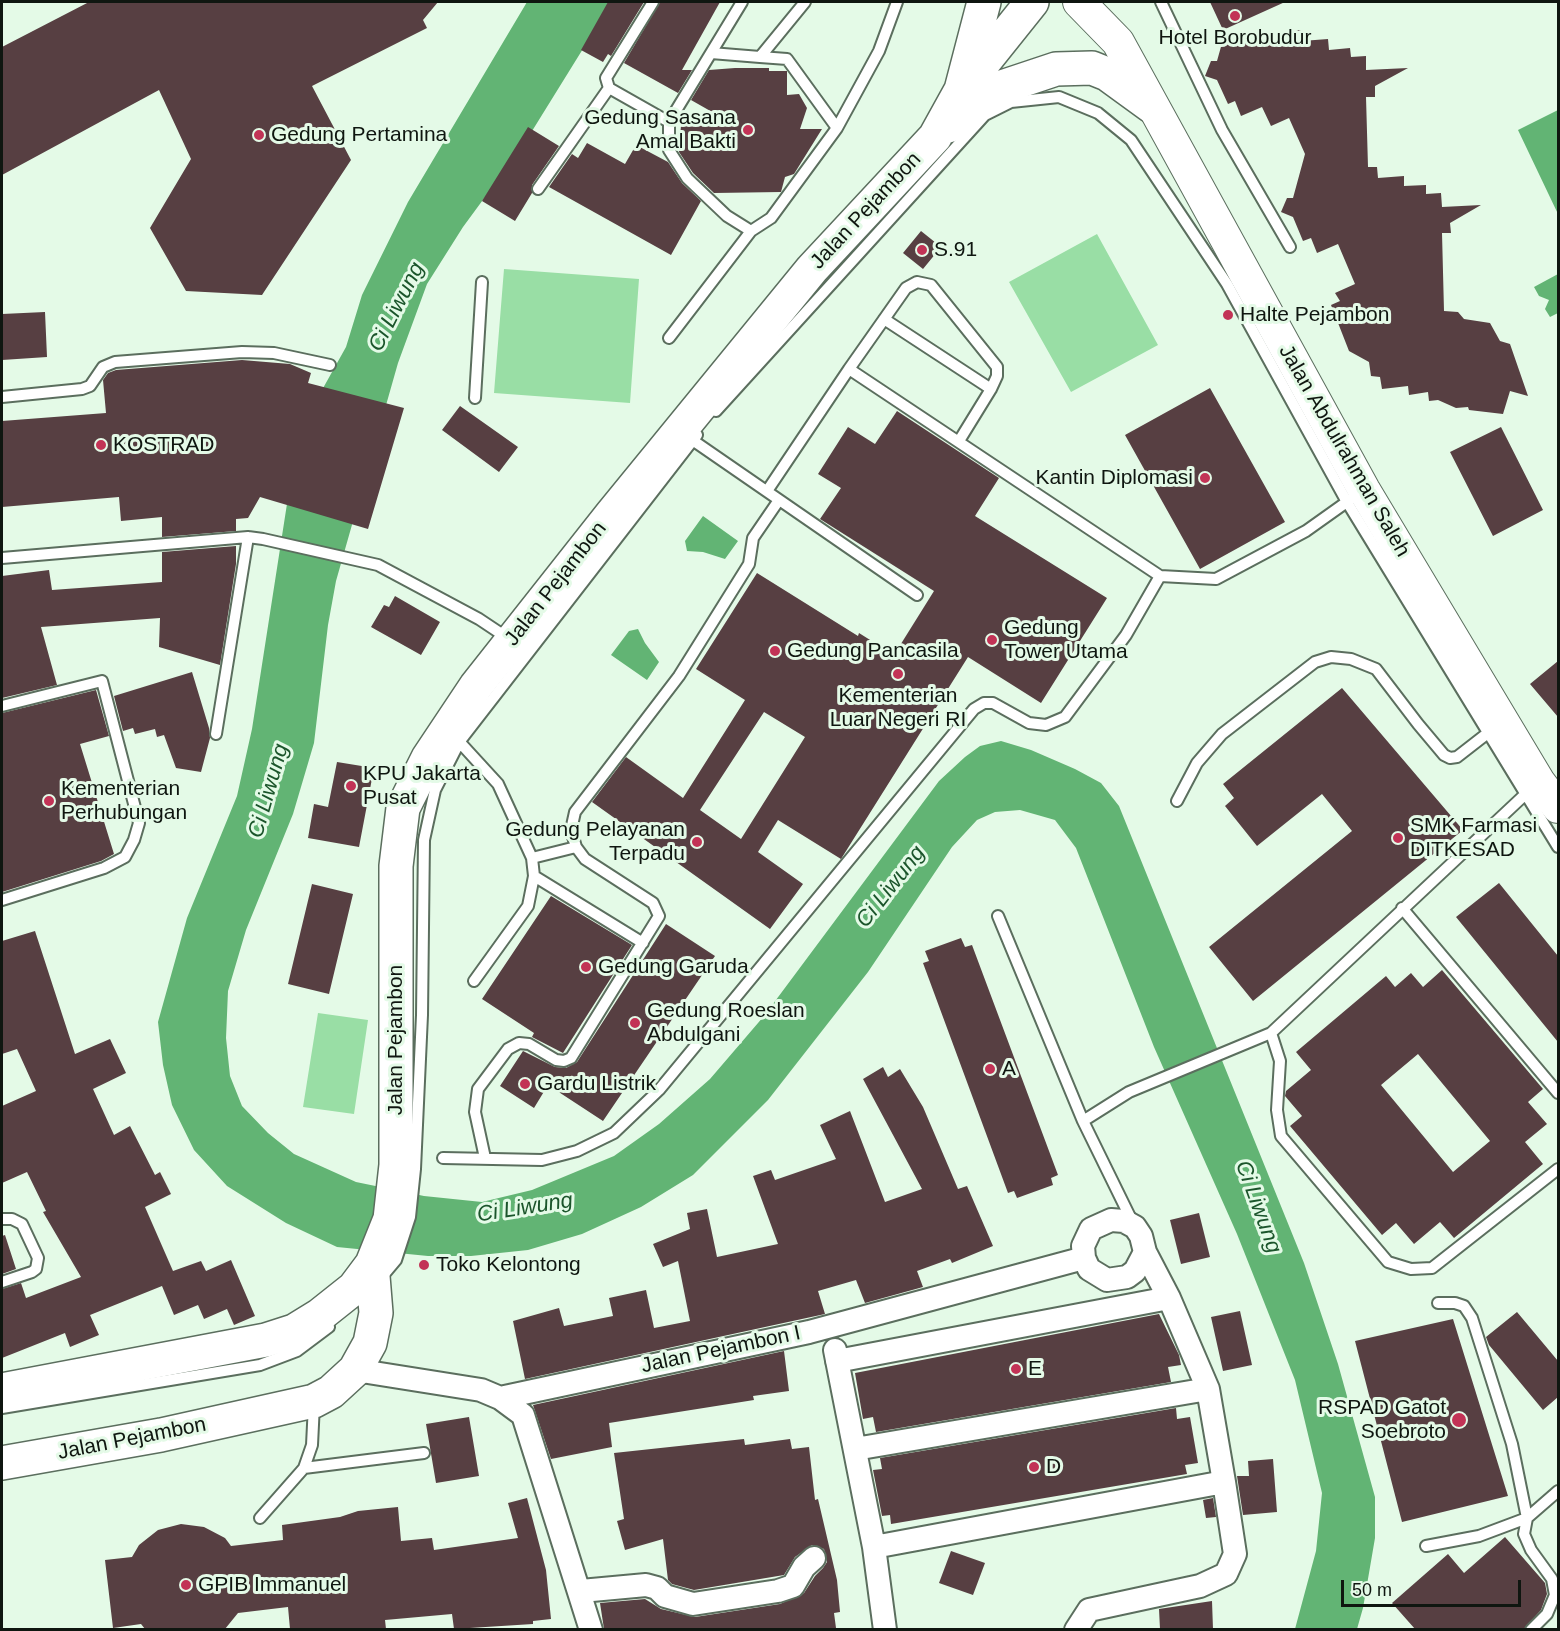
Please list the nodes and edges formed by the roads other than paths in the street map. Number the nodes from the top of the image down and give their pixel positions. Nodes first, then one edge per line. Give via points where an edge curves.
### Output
1 (653, 2) edge
2 (742, 2) edge
3 (805, 2) edge
4 (897, 2) edge
5 (984, 2) edge
6 (1032, 2) edge
7 (1079, 2) edge
8 (1161, 2) edge
9 (711, 53) junction
10 (760, 57) junction
11 (609, 88) junction
12 (961, 90) junction
13 (1150, 106) junction
14 (669, 122) junction
15 (837, 128) junction
16 (935, 137) junction
17 (538, 189) dead end
18 (751, 231) junction
19 (1290, 247) dead end
20 (482, 282) dead end
21 (884, 319) junction
22 (669, 338) dead end
23 (330, 365) dead end
24 (849, 369) junction
25 (991, 389) junction
26 (2, 397) edge
27 (475, 399) dead end
28 (687, 436) junction
29 (959, 441) junction
30 (767, 491) junction
31 (1356, 496) junction
32 (779, 500) junction
33 (248, 537) junction
34 (2, 558) edge
35 (1160, 576) junction
36 (917, 595) dead end
37 (512, 641) junction
38 (2, 706) edge
39 (1496, 727) junction
40 (216, 734) dead end
41 (453, 735) junction
42 (1533, 787) junction
43 (1177, 801) dead end
44 (1558, 807) edge
45 (576, 847) junction
46 (1558, 847) edge
47 (531, 858) junction
48 (534, 876) junction
49 (2, 900) edge
50 (1402, 908) junction
51 (998, 916) dead end
52 (643, 943) junction
53 (474, 981) dead end
54 (1271, 1033) junction
55 (1558, 1093) edge
56 (1083, 1121) junction
57 (443, 1158) dead end
58 (485, 1158) junction
59 (1558, 1168) edge
60 (2, 1219) edge
61 (1135, 1227) junction
62 (1145, 1252) junction
63 (1084, 1258) junction
64 (376, 1274) junction
65 (2, 1281) edge
66 (1169, 1298) junction
67 (1438, 1303) dead end
68 (339, 1319) dead end
69 (355, 1370) junction
70 (1208, 1389) junction
71 (2, 1390) edge
72 (500, 1398) junction
73 (314, 1401) junction
74 (2, 1407) edge
75 (855, 1449) junction
76 (424, 1453) dead end
77 (2, 1463) edge
78 (304, 1468) junction
79 (1224, 1482) junction
80 (1558, 1491) edge
81 (260, 1518) dead end
82 (1527, 1518) junction
83 (1426, 1546) dead end
84 (874, 1547) junction
85 (814, 1558) dead end
86 (581, 1591) junction
87 (591, 1629) edge
88 (885, 1629) edge
89 (1076, 1629) edge
90 (1531, 1629) edge

1 - 11 lane via 609,71
2 - 9 lane
3 - 10 lane
4 - 15 lane via 879,51
5 - 12 main road, Jalan Pejambon
6 - 12 main road
7 - 13 street, Jalan Abdulrahman Saleh via 1118,42
8 - 19 lane via 1222,130
9 - 10 lane
9 - 14 lane
10 - 15 lane via 787,59
11 - 14 lane
11 - 17 lane
12 - 16 main road, Jalan Pejambon
13 - 16 main road via 1107,74 1092,68 1056,69 999,88
13 - 31 street, Jalan Abdulrahman Saleh
14 - 18 lane via 669,150 687,177 728,216
15 - 18 lane via 771,218
16 - 28 main road, Jalan Pejambon via 812,269
18 - 22 lane
20 - 27 lane
21 - 24 lane
21 - 25 lane
21 - 25 lane via 906,288 917,282 931,285 997,367
23 - 26 lane via 274,352 115,362 103,367 90,386 82,389
24 - 29 lane
24 - 30 lane
25 - 29 lane
28 - 30 lane
28 - 31 lane via 714,413 985,115 1011,102 1059,97 1098,113 1131,140 1227,284
28 - 37 main road, Jalan Pejambon via 611,515
28 - 41 lane
29 - 35 lane
30 - 32 lane
31 - 35 lane via 1306,531 1216,579
31 - 39 street, Jalan Abdulrahman Saleh
32 - 36 lane
32 - 45 lane via 753,538 749,564 680,676 575,812 571,830
33 - 34 lane
33 - 37 lane via 378,565
33 - 40 lane
35 - 58 lane via 1126,635 1065,717 1046,725 1029,723 993,703 974,709 659,1090 614,1133 577,1151 542,1160
37 - 41 main road, Jalan Pejambon via 476,686
38 - 49 lane via 102,681 139,823 125,857 104,868
39 - 42 street, Jalan Abdulrahman Saleh
39 - 43 lane via 1457,757 1450,758 1431,740 1376,669 1351,659 1331,657 1315,662 1222,734 1197,763
41 - 47 lane via 498,784
41 - 64 main road, Jalan Pejambon via 428,758 403,808 396,866 406,1167
42 - 44 street, Jalan Abdulrahman Saleh
42 - 46 lane
42 - 50 lane
45 - 47 lane
45 - 52 lane via 585,859 654,903 659,916
47 - 48 lane
48 - 52 lane
48 - 53 lane via 528,906
50 - 54 lane
50 - 55 lane
51 - 56 lane
52 - 58 lane via 571,1058 556,1060 529,1044 519,1043 508,1049 478,1089 475,1113
54 - 56 lane via 1129,1092
54 - 59 lane via 1280,1061 1277,1110 1281,1136 1388,1262 1411,1269 1432,1268
56 - 61 lane
57 - 58 lane
60 - 65 lane via 22,1224 38,1258 32,1272
61 - 62 street
61 - 63 street via 1124,1221 1099,1223 1086,1236
62 - 63 street via 1135,1271 1117,1280 1097,1276
62 - 66 street
63 - 72 street, Jalan Pejambon I via 809,1332
64 - 69 main road, Jalan Pejambon via 376,1314 370,1343
64 - 71 main road, Jalan Pejambon via 320,1316 294,1331 266,1340
66 - 70 street
66 - 75 street via 836,1355
67 - 82 lane via 1464,1306 1472,1318 1512,1444
68 - 74 lane via 297,1351 260,1365
69 - 72 street via 481,1390
69 - 73 main road, Jalan Pejambon via 331,1392
70 - 75 street
70 - 79 street
72 - 86 street via 523,1415
73 - 77 main road, Jalan Pejambon via 161,1435
73 - 78 lane via 312,1445
75 - 84 street
76 - 78 lane
78 - 81 lane
79 - 84 street
79 - 89 street via 1235,1554 1226,1574 1200,1586 1089,1610
80 - 82 lane
82 - 83 lane via 1479,1536
82 - 90 lane via 1524,1534 1552,1579 1555,1595 1547,1614
84 - 88 street
85 - 86 street via 793,1586 693,1604 665,1596 646,1585
86 - 87 street

